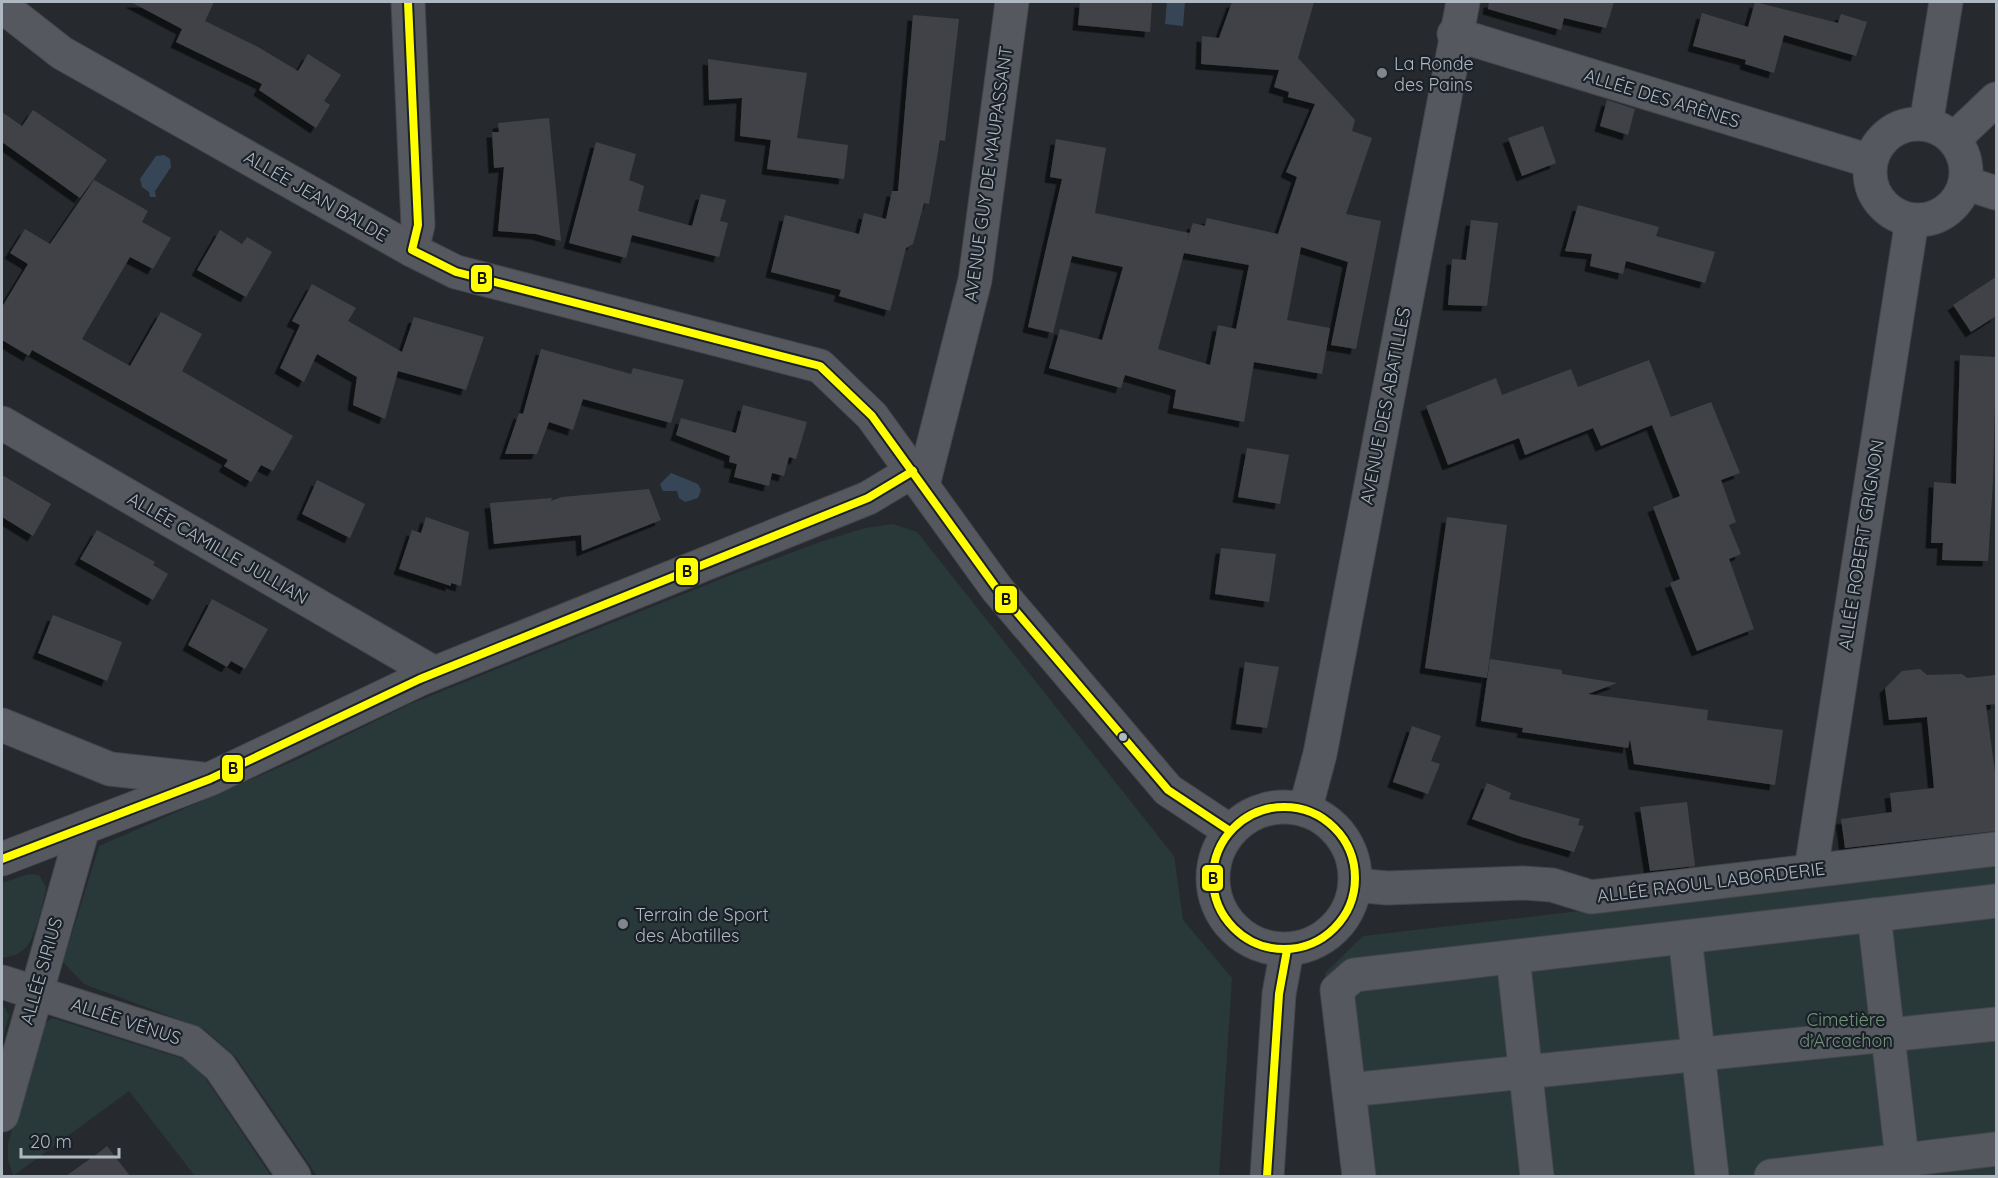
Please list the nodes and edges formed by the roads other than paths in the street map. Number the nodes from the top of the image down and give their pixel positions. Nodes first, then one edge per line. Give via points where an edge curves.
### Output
1 (408, 2) edge
2 (1012, 2) edge
3 (1463, 2) edge
4 (1946, 2) edge
5 (2, 6) edge
6 (1455, 34) junction
7 (1996, 99) edge
8 (1940, 132) junction
9 (1870, 161) junction
10 (1965, 183) junction
11 (1996, 193) edge
12 (1912, 220) junction
13 (412, 250) junction
14 (2, 423) edge
15 (918, 478) junction
16 (434, 673) junction
17 (2, 725) edge
18 (210, 779) junction
19 (1305, 810) junction
20 (83, 828) junction
21 (1230, 831) junction
22 (1996, 849) edge
23 (2, 859) edge
24 (1811, 870) junction
25 (1355, 885) junction
26 (1996, 901) edge
27 (1874, 915) junction
28 (1685, 937) junction
29 (1287, 950) junction
30 (1513, 957) junction
31 (2, 982) edge
32 (35, 992) junction
33 (1996, 1024) edge
34 (1888, 1035) junction
35 (1698, 1054) junction
36 (1526, 1072) junction
37 (1349, 1090) junction
38 (2, 1115) edge
39 (1996, 1149) edge
40 (1903, 1168) edge
41 (294, 1176) edge
42 (1267, 1176) edge
43 (1359, 1176) edge
44 (1537, 1176) edge
45 (1712, 1176) edge
46 (1771, 1176) edge

1 - 13 street via 418,225
2 - 15 street, AVENUE GUY DE MAUPASSANT via 975,280
3 - 6 street, AVENUE DES ABATILLES
4 - 8 street
5 - 13 street, ALLÉE JEAN BALDE via 62,52
6 - 9 street, ALLÉE DES ARÈNES
6 - 19 street, AVENUE DES ABATILLES via 1320,754
7 - 8 street
8 - 9 street via 1912,124 1898,128 1876,147
8 - 10 street via 1962,152
9 - 12 street via 1869,177 1878,200 1896,216
10 - 11 street
10 - 12 street via 1960,196 1940,215
12 - 24 street, ALLÉE ROBERT GRIGNON
13 - 15 street, ALLÉE JEAN BALDE via 456,272 820,366 872,416
14 - 16 street, ALLÉE CAMILLE JULLIAN
15 - 16 street
15 - 21 street, ALLÉE JEAN BALDE via 997,589 1168,790
16 - 18 street
17 - 18 street via 110,769
18 - 20 street
19 - 21 street via 1289,807 1256,812
19 - 25 street via 1323,818 1343,839 1354,866
20 - 23 street
20 - 32 street, ALLÉE SIRIUS
21 - 29 street via 1216,856 1213,874 1219,910 1244,937 1260,946
22 - 24 street, ALLÉE RAOUL LABORDERIE
24 - 25 street, ALLÉE RAOUL LABORDERIE via 1591,897 1552,885 1523,883 1387,888
25 - 29 street via 1350,906 1340,923 1325,937
26 - 27 street
27 - 28 street
27 - 34 street
28 - 30 street
28 - 35 street
29 - 42 street via 1279,994
30 - 36 street
30 - 37 street via 1354,975 1337,990
31 - 32 street, ALLÉE VÉNUS
32 - 38 street, ALLÉE SIRIUS
32 - 41 street, ALLÉE VÉNUS via 191,1042 220,1068
33 - 34 street
34 - 35 street
34 - 40 street
35 - 36 street
35 - 45 street
36 - 37 street
36 - 44 street
37 - 43 street
39 - 40 street
40 - 46 street

